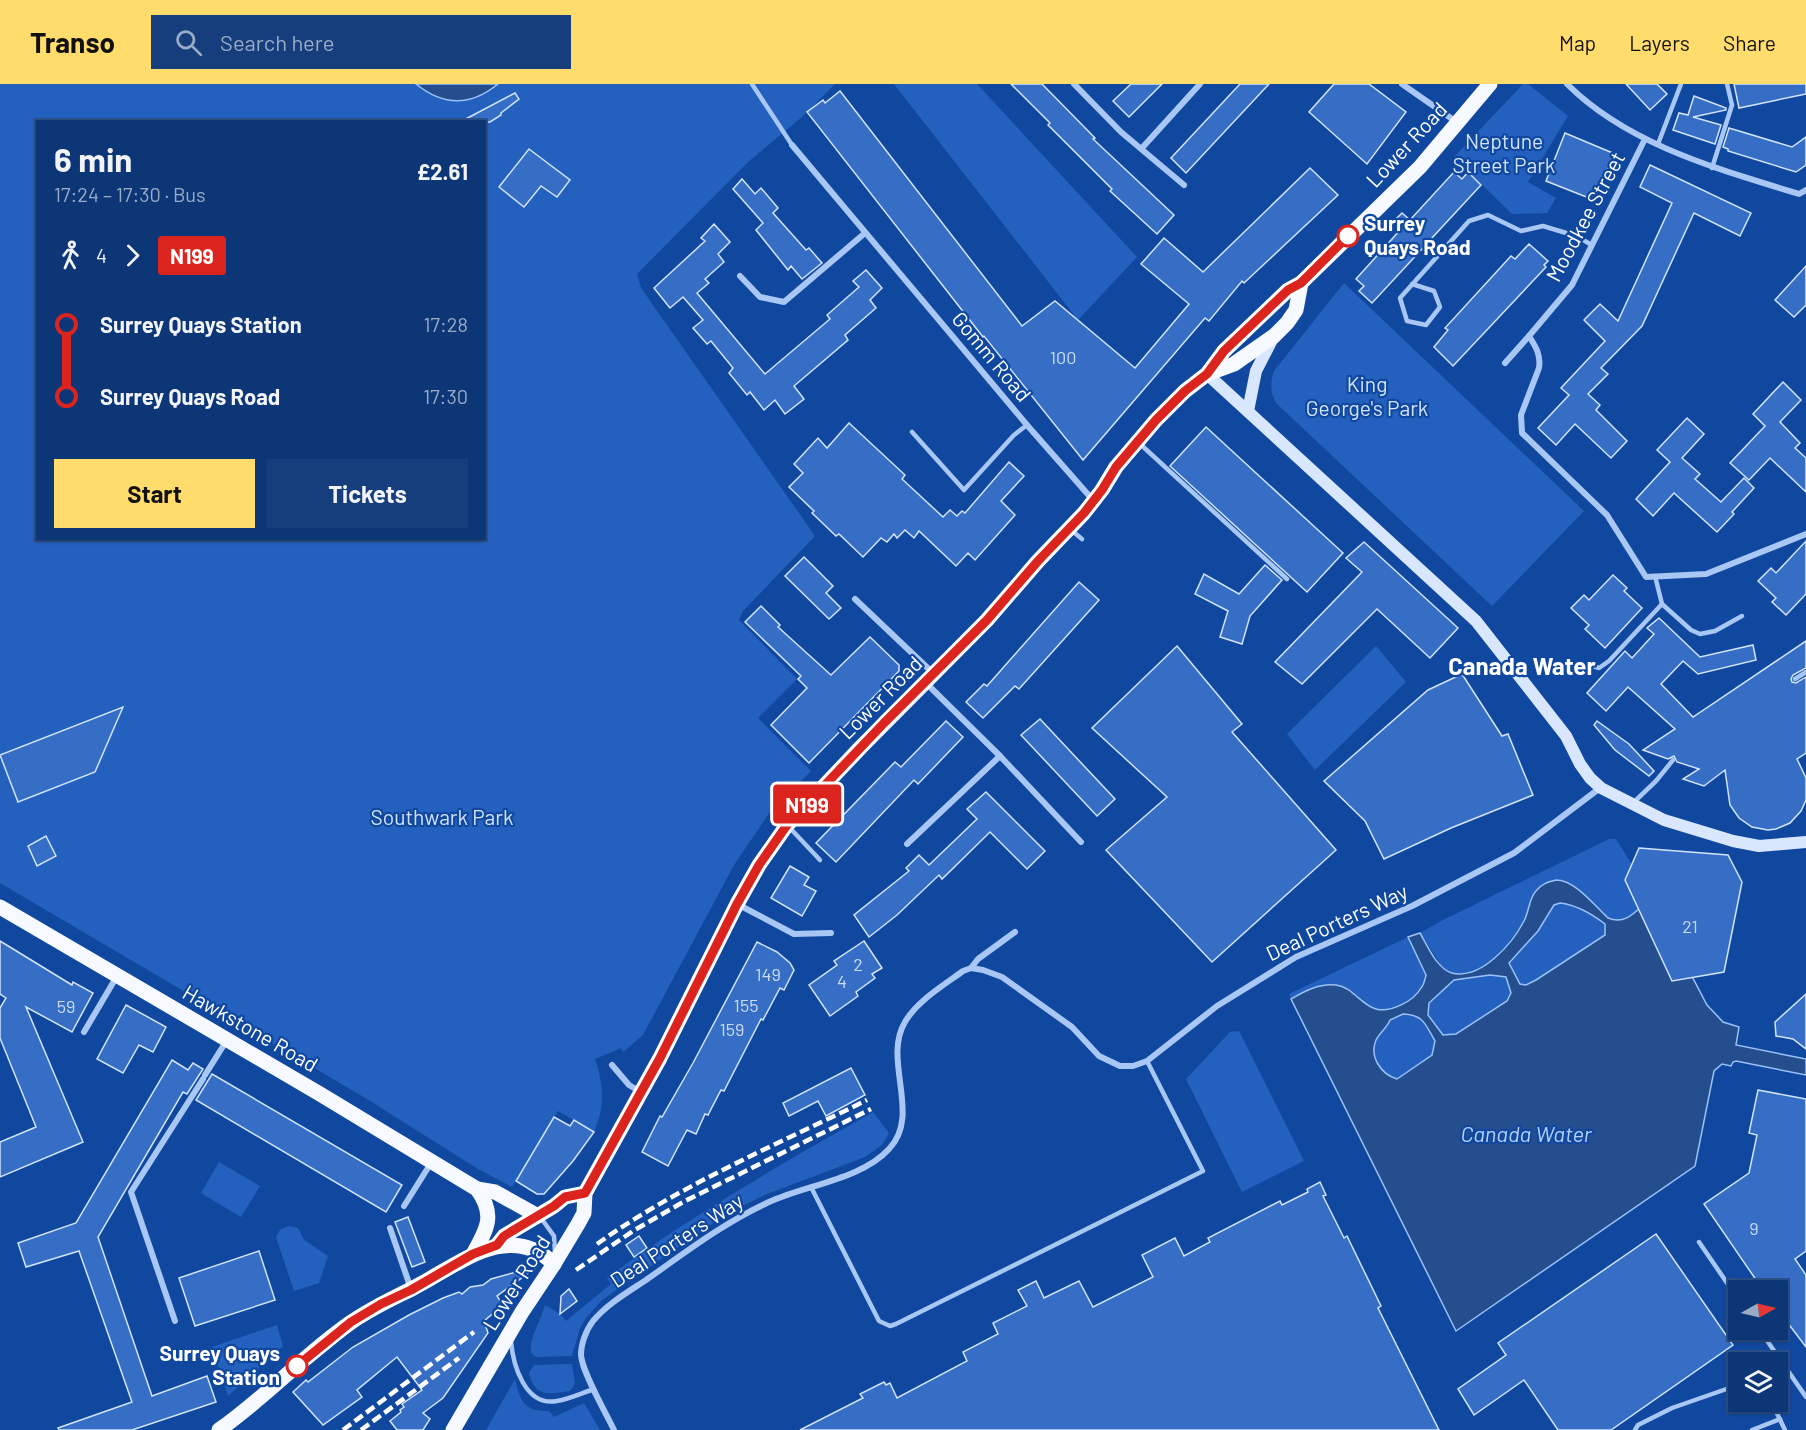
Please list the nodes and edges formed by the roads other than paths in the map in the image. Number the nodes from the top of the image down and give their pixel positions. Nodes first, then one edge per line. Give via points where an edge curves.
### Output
1 (752, 84) edge
2 (1074, 84) edge
3 (1200, 84) edge
4 (1402, 84) edge
5 (1490, 84) edge
6 (1567, 84) edge
7 (1681, 84) edge
8 (1727, 84) edge
9 (1458, 123) junction
10 (1645, 139) junction
11 (1658, 144) junction
12 (792, 145) joint
13 (1142, 148) junction
14 (1712, 168) junction
15 (1184, 184) dead end
16 (1806, 190) edge
17 (865, 233) junction
18 (1592, 245) junction
19 (740, 276) dead end
20 (1301, 283) junction
21 (1412, 284) junction
22 (1274, 336) junction
23 (1529, 336) junction
24 (1505, 363) dead end
25 (1207, 374) junction
26 (1248, 411) junction
27 (1027, 425) junction
28 (912, 432) dead end
29 (1137, 441) junction
30 (1093, 501) junction
31 (1069, 528) junction
32 (1806, 534) edge
33 (1082, 539) dead end
34 (1655, 576) junction
35 (1287, 579) dead end
36 (855, 599) dead end
37 (1662, 604) junction
38 (1742, 616) dead end
39 (1589, 665) dead end
40 (1806, 672) edge
41 (929, 678) junction
42 (1795, 679) dead end
43 (1000, 756) junction
44 (1673, 760) dead end
45 (1601, 788) junction
46 (1631, 804) junction
47 (787, 825) junction
48 (1081, 842) dead end
49 (1806, 842) edge
50 (907, 844) dead end
51 (820, 860) dead end
52 (737, 904) junction
53 (0, 906) edge
54 (1015, 932) dead end
55 (831, 933) dead end
56 (971, 968) junction
57 (117, 975) junction
58 (84, 1032) dead end
59 (227, 1039) junction
60 (1147, 1061) junction
61 (612, 1065) dead end
62 (640, 1092) junction
63 (432, 1161) junction
64 (811, 1186) junction
65 (477, 1189) junction
66 (585, 1193) junction
67 (404, 1206) dead end
68 (538, 1216) junction
69 (390, 1228) dead end
70 (1698, 1242) dead end
71 (497, 1245) junction
72 (473, 1254) junction
73 (554, 1264) junction
74 (1728, 1285) edge
75 (411, 1290) junction
76 (175, 1321) dead end
77 (513, 1326) junction
78 (1767, 1340) edge
79 (1728, 1388) edge
80 (594, 1389) junction
81 (1806, 1397) edge
82 (1776, 1412) edge
83 (1780, 1419) junction
84 (219, 1430) edge
85 (453, 1430) edge
86 (614, 1430) edge
87 (1635, 1430) edge
88 (1752, 1430) edge
89 (1785, 1430) edge

1 - 12 lane
2 - 13 street via 1120,132
3 - 13 street
4 - 9 street
5 - 9 main road, Lower Road
6 - 10 street via 1596,109
7 - 11 lane
8 - 14 lane via 1732,105
9 - 20 main road, Lower Road via 1420,167
10 - 11 street
10 - 18 street, Moodkee Street
11 - 14 street
12 - 17 street, Gomm Road
13 - 15 street
14 - 16 street via 1799,194
17 - 19 street via 784,302 760,297
17 - 27 street, Gomm Road
18 - 21 lane via 1543,226 1521,231 1488,215 1469,221
18 - 23 street, Moodkee Street via 1572,285
20 - 22 main road via 1296,310
20 - 25 main road, Lower Road via 1288,290 1224,351
21 - 21 lane via 1434,291 1440,307 1426,325 1407,321 1400,298
22 - 25 main road via 1234,364
22 - 26 street via 1256,371
23 - 24 street, Moodkee Street
23 - 34 street via 1540,360 1521,415 1522,433 1606,515 1646,577
25 - 26 street
25 - 29 main road, Lower Road
26 - 45 street via 1476,621 1566,736 1580,764
27 - 28 lane via 964,490
27 - 30 street, Gomm Road
29 - 30 main road, Lower Road
29 - 35 lane
30 - 31 main road, Lower Road
31 - 33 lane
31 - 41 main road, Lower Road
32 - 34 street via 1706,574
34 - 37 lane
36 - 41 street
37 - 38 lane via 1700,634 1715,631
37 - 39 lane via 1609,661 1599,668
40 - 42 lane
41 - 43 street
41 - 47 main road, Lower Road
43 - 48 street
43 - 50 street
44 - 46 lane
45 - 46 street
45 - 60 street, Deal Porters Way via 1514,854 1412,906 1296,957 1217,1006
46 - 49 street via 1664,820 1733,841 1759,846
47 - 51 lane
47 - 52 main road, Lower Road
52 - 55 street via 794,934
52 - 62 main road, Lower Road
53 - 57 main road, Hawkstone Road
54 - 56 street, Deal Porters Way
56 - 60 street via 1002,977 1072,1027 1099,1056 1120,1066
56 - 64 street, Deal Porters Way via 913,1011 901,1030 897,1058 902,1121 896,1142 870,1164
57 - 58 street
57 - 59 main road, Hawkstone Road
59 - 63 main road, Hawkstone Road
59 - 76 street via 131,1192
60 - 64 lane via 1203,1171 890,1326 879,1321
61 - 62 street
62 - 66 main road, Lower Road
63 - 65 main road, Hawkstone Road
63 - 67 street
64 - 80 street, Deal Porters Way via 763,1205 717,1231 598,1316 586,1332 581,1352
65 - 68 main road, Hawkstone Road via 495,1192
65 - 72 main road via 485,1200 488,1222
66 - 68 main road via 565,1197
66 - 73 main road, Lower Road via 584,1214
68 - 71 main road via 504,1236
68 - 73 lane, Lower Road via 550,1228 555,1243
69 - 75 street
70 - 74 lane
71 - 72 main road
71 - 73 main road via 520,1246
72 - 75 main road
73 - 77 main road, Lower Road
75 - 84 main road via 351,1322
77 - 80 lane via 510,1337 514,1359 525,1387 538,1399 557,1401
77 - 85 main road, Lower Road
78 - 81 lane
79 - 87 lane via 1672,1408
80 - 86 street, Deal Porters Way
82 - 83 lane
83 - 88 lane
83 - 89 lane

